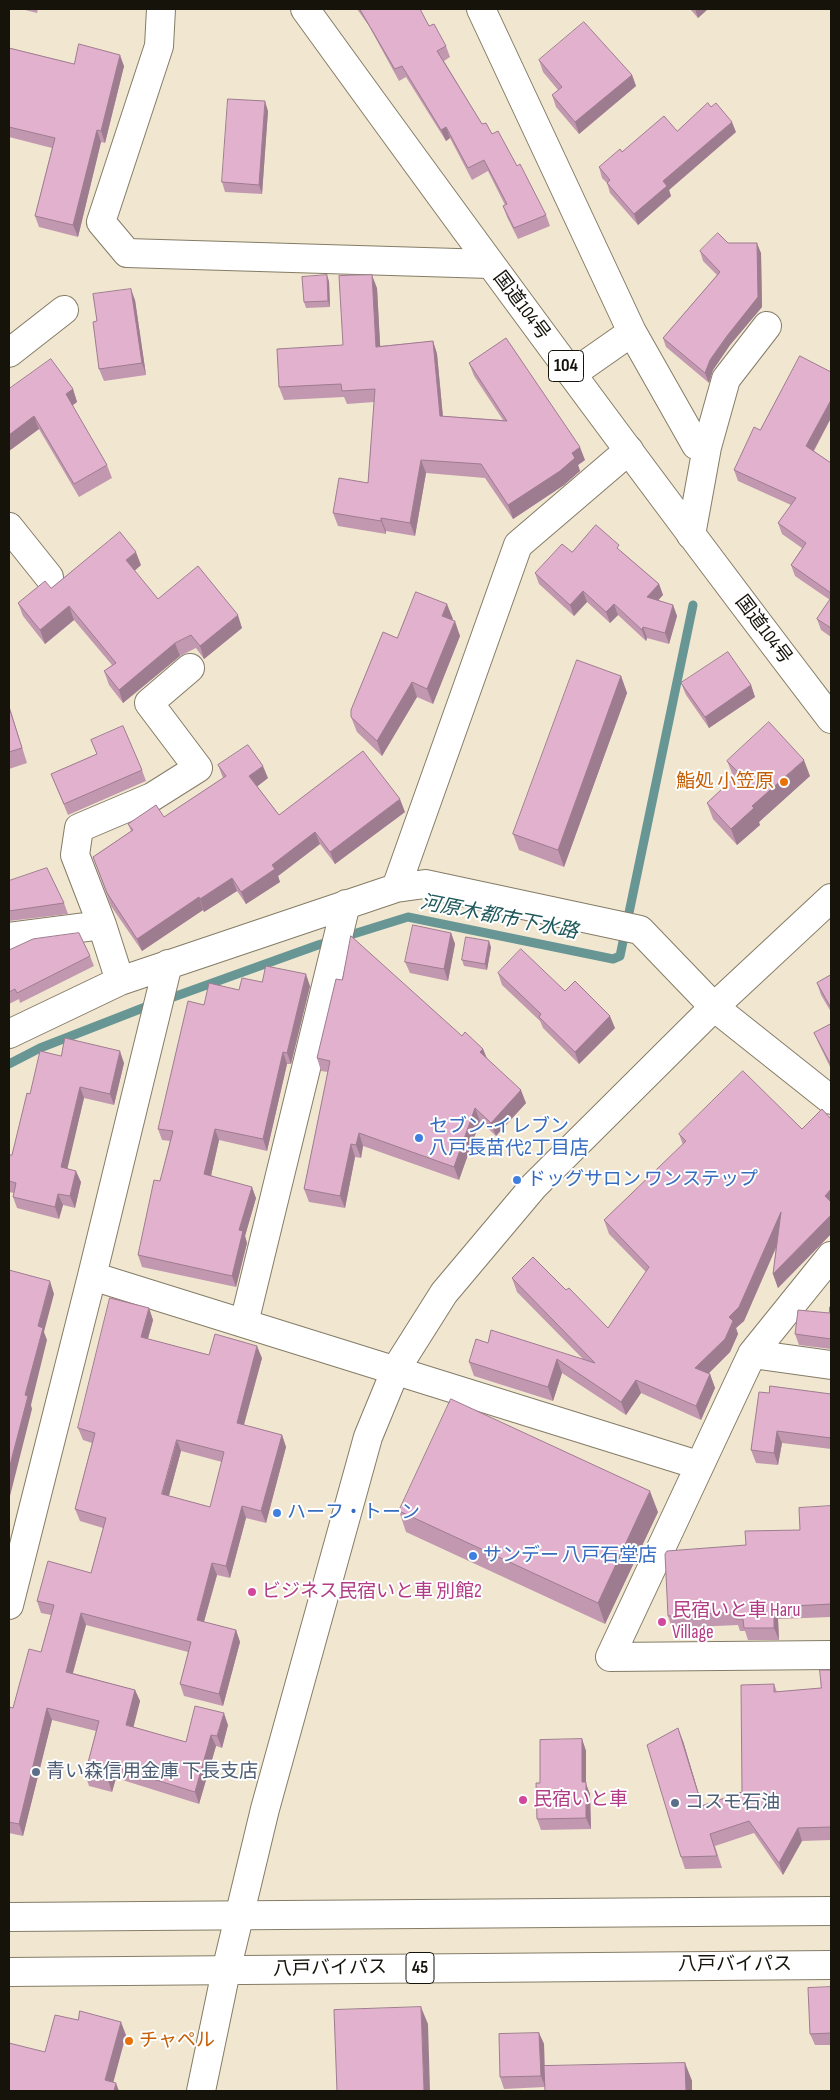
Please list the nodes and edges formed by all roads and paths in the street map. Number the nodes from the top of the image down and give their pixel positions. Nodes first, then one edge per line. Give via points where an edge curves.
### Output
1 (161, 9) edge
2 (305, 9) edge
3 (480, 9) edge
4 (490, 264) junction
5 (64, 310) dead end
6 (767, 326) dead end
7 (632, 332) junction
8 (9, 353) edge
9 (572, 374) junction
10 (707, 447) junction
11 (629, 450) junction
12 (9, 527) edge
13 (691, 536) junction
14 (50, 577) dead end
15 (190, 668) dead end
16 (831, 719) edge
17 (396, 888) junction
18 (831, 898) edge
19 (346, 904) junction
20 (102, 925) junction
21 (9, 937) edge
22 (168, 964) junction
23 (120, 981) junction
24 (714, 1007) junction
25 (9, 1034) edge
26 (831, 1100) edge
27 (831, 1256) edge
28 (92, 1276) junction
29 (244, 1323) junction
30 (752, 1354) junction
31 (831, 1365) edge
32 (396, 1370) junction
33 (698, 1465) junction
34 (9, 1605) edge
35 (831, 1655) edge
36 (831, 1911) edge
37 (239, 1915) junction
38 (9, 1917) edge
39 (831, 1965) edge
40 (226, 1971) junction
41 (9, 1972) edge
42 (201, 2091) edge

1 - 4 main road via 159,46 101,222 126,253
2 - 4 main road, 国道104号 / 104
3 - 7 main road
4 - 9 main road, 国道104号 / 104
5 - 8 main road
6 - 10 main road via 726,379
7 - 9 main road
7 - 10 main road via 696,445
9 - 11 main road, 国道104号 / 104
10 - 13 main road
11 - 13 main road, 国道104号 / 104
11 - 17 main road via 518,545
12 - 14 main road
13 - 16 main road, 国道104号 / 104
15 - 20 main road via 149,703 198,768 152,797 79,828 75,854
17 - 19 main road
17 - 24 main road via 425,884 640,930
18 - 24 main road
19 - 22 main road
19 - 29 main road
20 - 21 main road
20 - 23 main road
22 - 23 main road
22 - 28 main road
23 - 25 main road
24 - 26 main road
24 - 32 main road via 534,1186 444,1293
27 - 30 main road
28 - 29 main road
28 - 34 main road
29 - 32 main road
30 - 31 main road
30 - 33 main road
32 - 33 main road
32 - 37 main road via 368,1438 265,1809
33 - 35 main road via 610,1657
36 - 37 main road
37 - 38 main road
37 - 40 main road
39 - 40 main road, 八戸バイパス / 45
40 - 41 main road, 八戸バイパス / 45
40 - 42 main road

